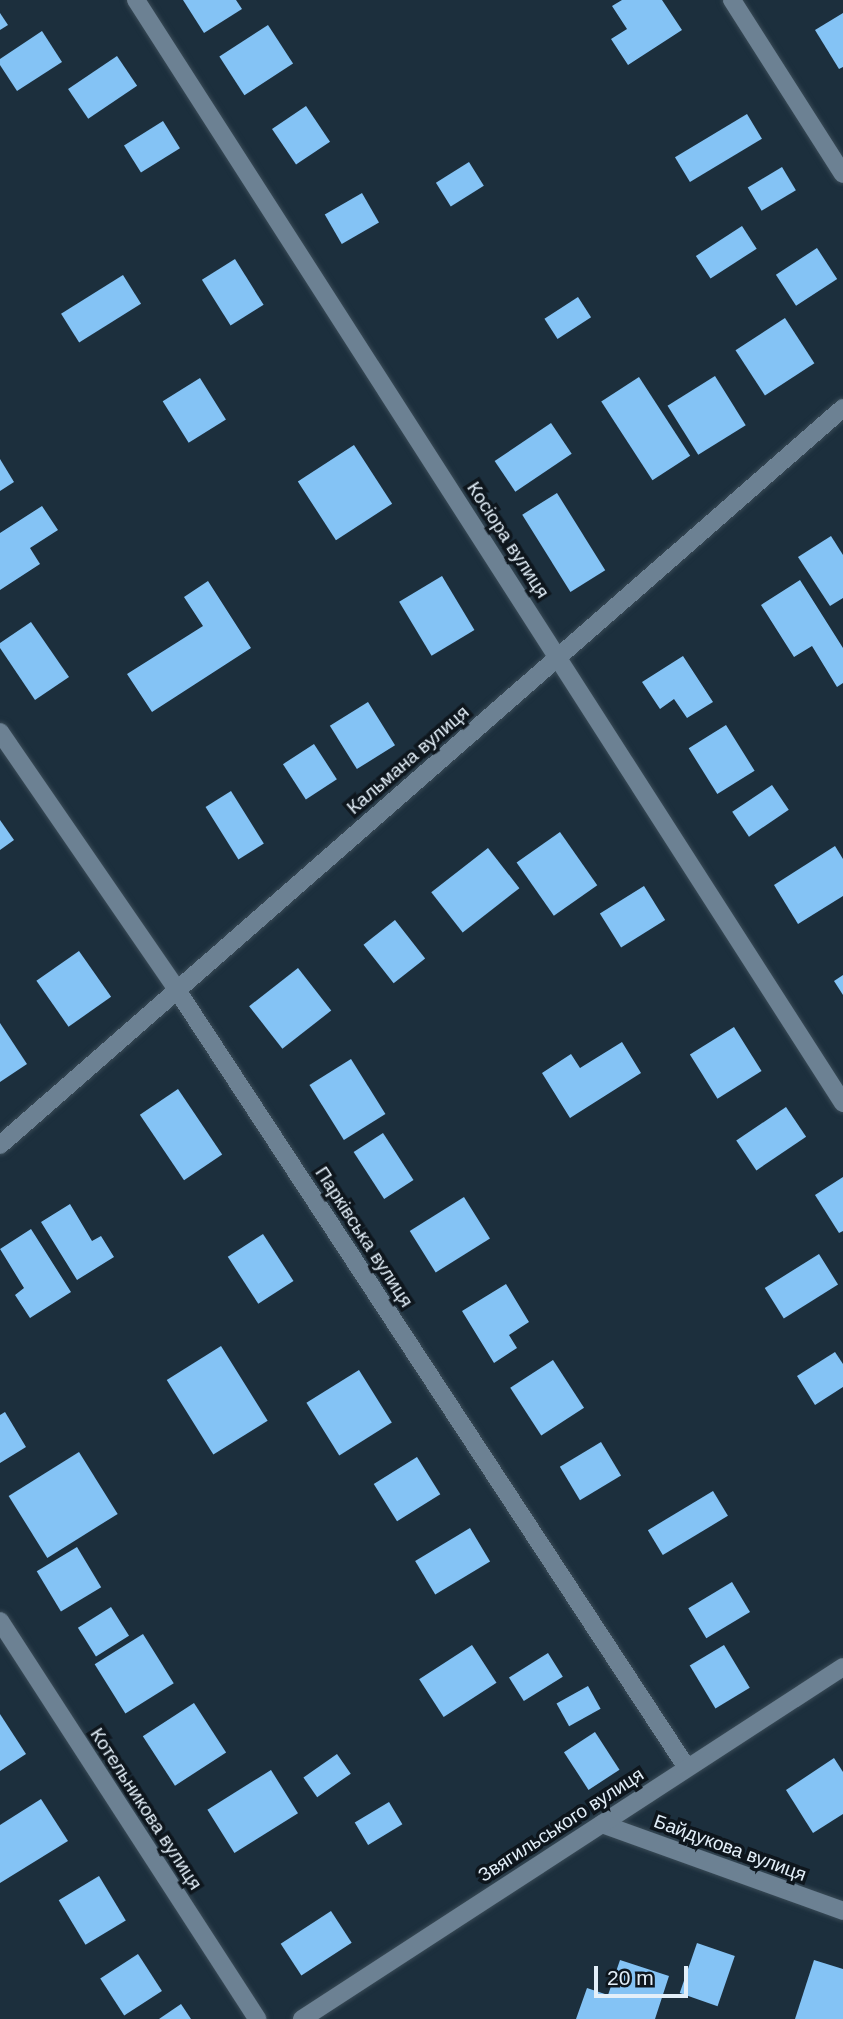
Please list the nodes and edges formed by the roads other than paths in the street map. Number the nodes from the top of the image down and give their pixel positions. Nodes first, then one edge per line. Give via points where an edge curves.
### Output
1 (136, 0) edge
2 (732, 0) edge
3 (843, 174) edge
4 (843, 408) edge
5 (558, 657) junction
6 (0, 732) edge
7 (177, 990) junction
8 (843, 1103) edge
9 (0, 1145) edge
10 (0, 1621) edge
11 (843, 1667) edge
12 (687, 1768) junction
13 (602, 1824) junction
14 (843, 1911) edge
15 (257, 2019) edge
16 (302, 2019) edge

1 - 5 street, Косіора вулиця
2 - 3 street
4 - 5 street, Кальмана вулиця
5 - 7 street, Кальмана вулиця
5 - 8 street, Косіора вулиця
6 - 7 street, Парківська вулиця
7 - 9 street, Кальмана вулиця
7 - 12 street, Парківська вулиця
10 - 15 street, Котельникова вулиця
11 - 12 street, Звягильського вулиця
12 - 13 street, Звягильського вулиця
13 - 14 street, Байдукова вулиця
13 - 16 street, Звягильського вулиця

